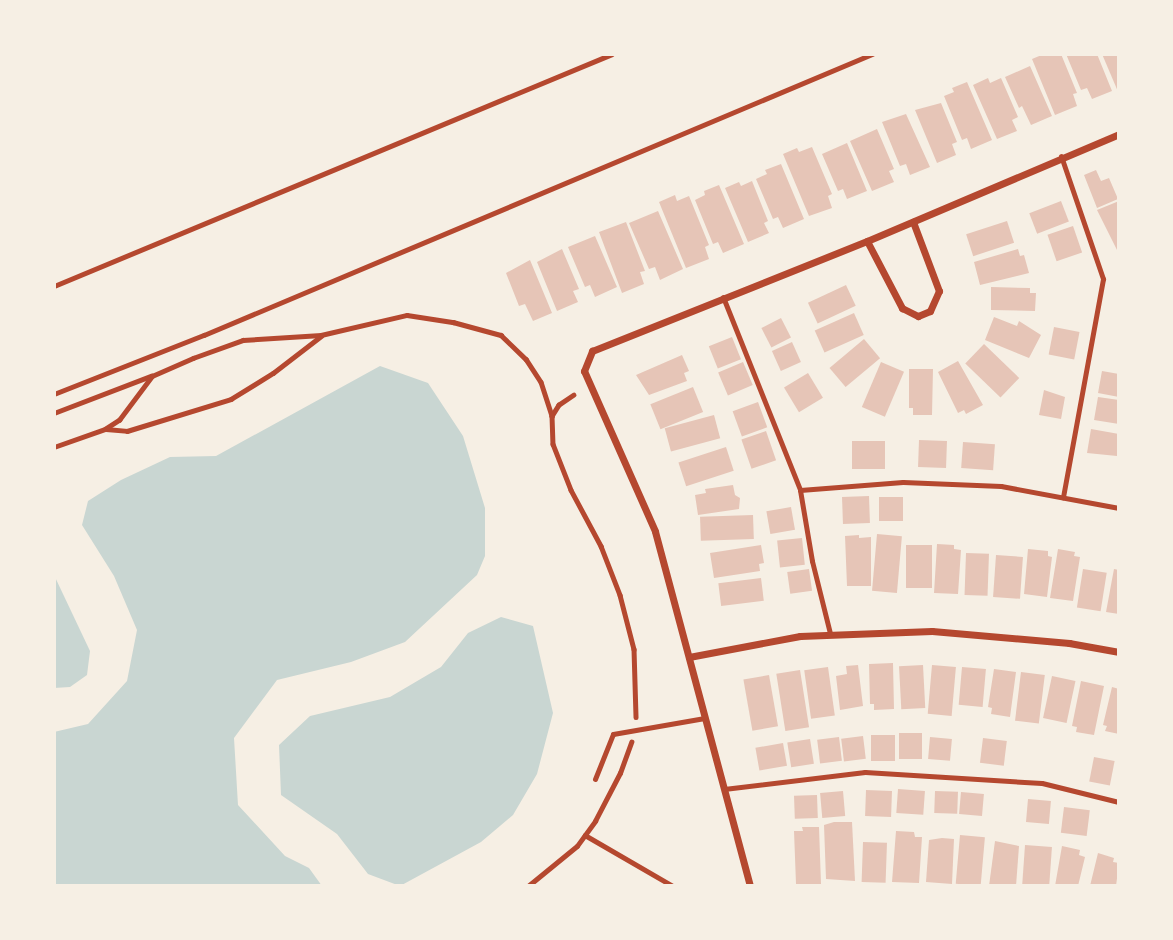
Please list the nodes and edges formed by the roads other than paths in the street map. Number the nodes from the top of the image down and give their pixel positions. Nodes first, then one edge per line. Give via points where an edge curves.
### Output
1 (612, 54) edge
2 (1119, 134) edge
3 (1062, 156) junction
4 (913, 222) junction
5 (867, 241) junction
6 (54, 286) edge
7 (723, 297) junction
8 (800, 490) junction
9 (1063, 497) junction
10 (1119, 508) edge
11 (830, 633) junction
12 (1119, 652) edge
13 (689, 657) junction
14 (705, 718) junction
15 (595, 779) dead end
16 (724, 789) junction
17 (1119, 802) edge
18 (750, 886) edge

1 - 6 lane
2 - 3 street
3 - 4 street
3 - 9 lane via 1103,279
4 - 5 street
4 - 5 street via 939,291 930,312 918,316 902,308
5 - 7 street
7 - 8 lane
7 - 13 street via 592,351 584,371 654,531
8 - 9 lane via 903,482 1001,486
8 - 11 lane
9 - 10 lane
11 - 12 street via 932,631
11 - 13 street
13 - 14 street
14 - 15 lane via 614,734
14 - 16 street
16 - 17 lane via 865,772 1042,783
16 - 18 street

